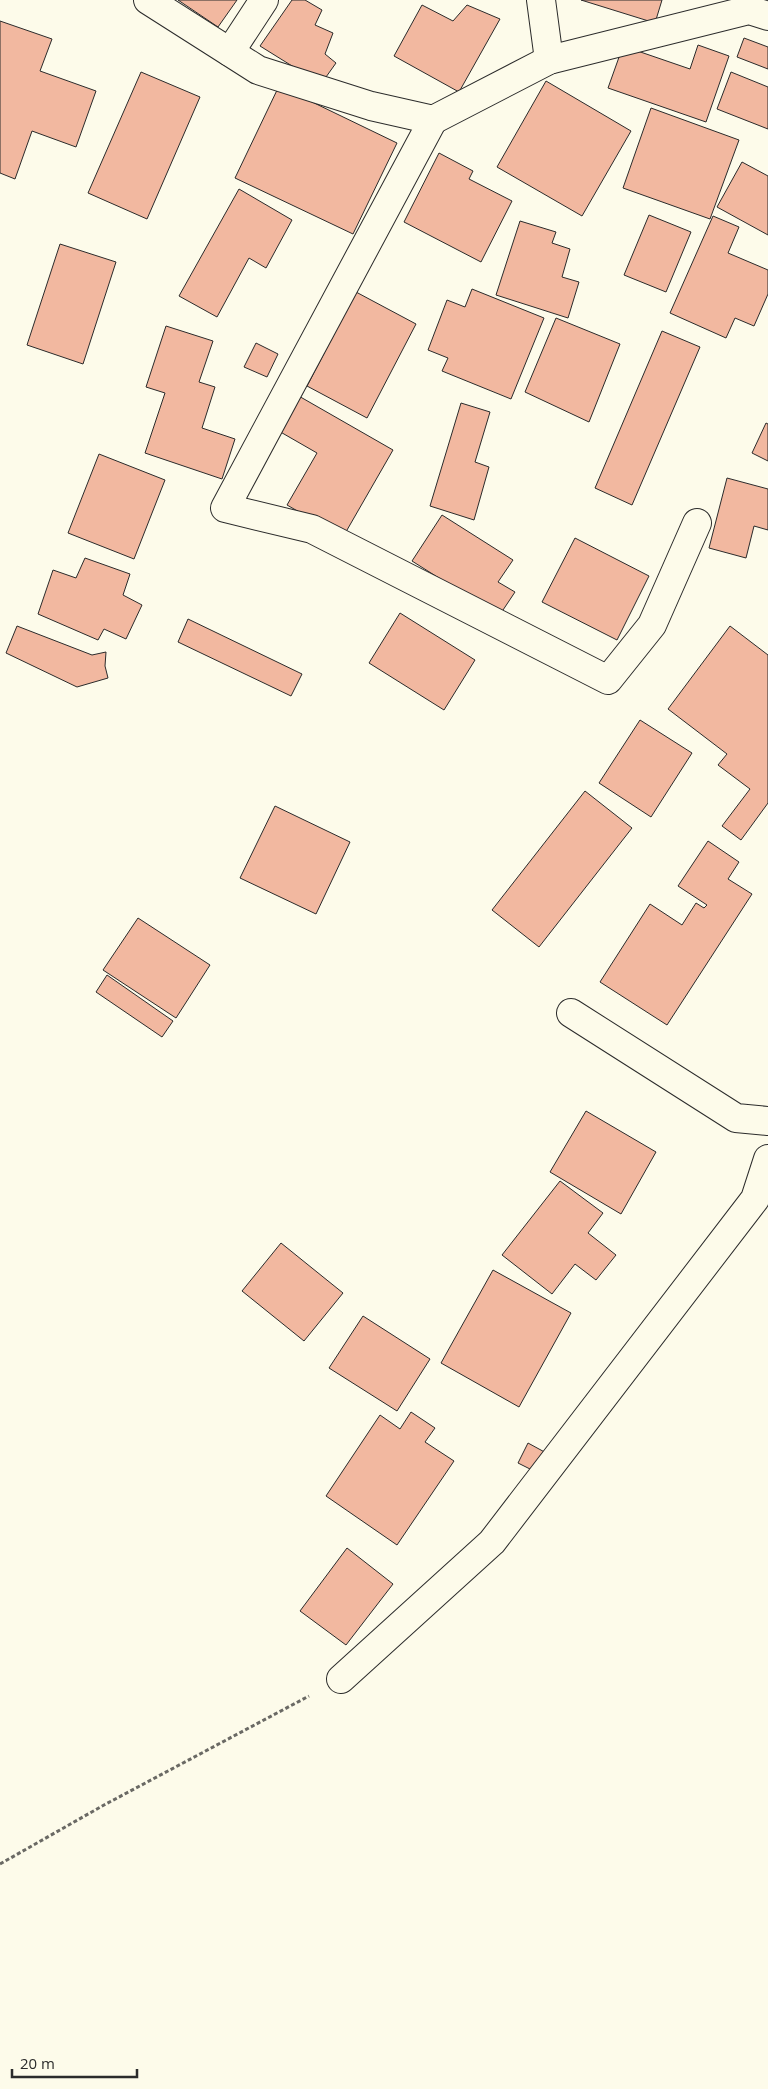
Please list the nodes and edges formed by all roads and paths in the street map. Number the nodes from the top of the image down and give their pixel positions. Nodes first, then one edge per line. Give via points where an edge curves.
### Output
1 (148, 0) edge
2 (264, 0) edge
3 (542, 0) edge
4 (756, 8) edge
5 (230, 52) junction
6 (548, 60) junction
7 (434, 120) junction
8 (696, 523) dead end
9 (571, 1013) dead end
10 (768, 1121) edge
11 (768, 1159) edge
12 (341, 1679) joint
13 (0, 1864) edge

1 - 5 street
2 - 5 street
3 - 6 street
4 - 6 street
5 - 7 street via 258,70 371,106
6 - 7 street
7 - 8 street via 225,508 312,528 608,680 652,625
9 - 10 street via 736,1118
11 - 12 street via 755,1199 492,1542
12 - 13 path via 104,1804

